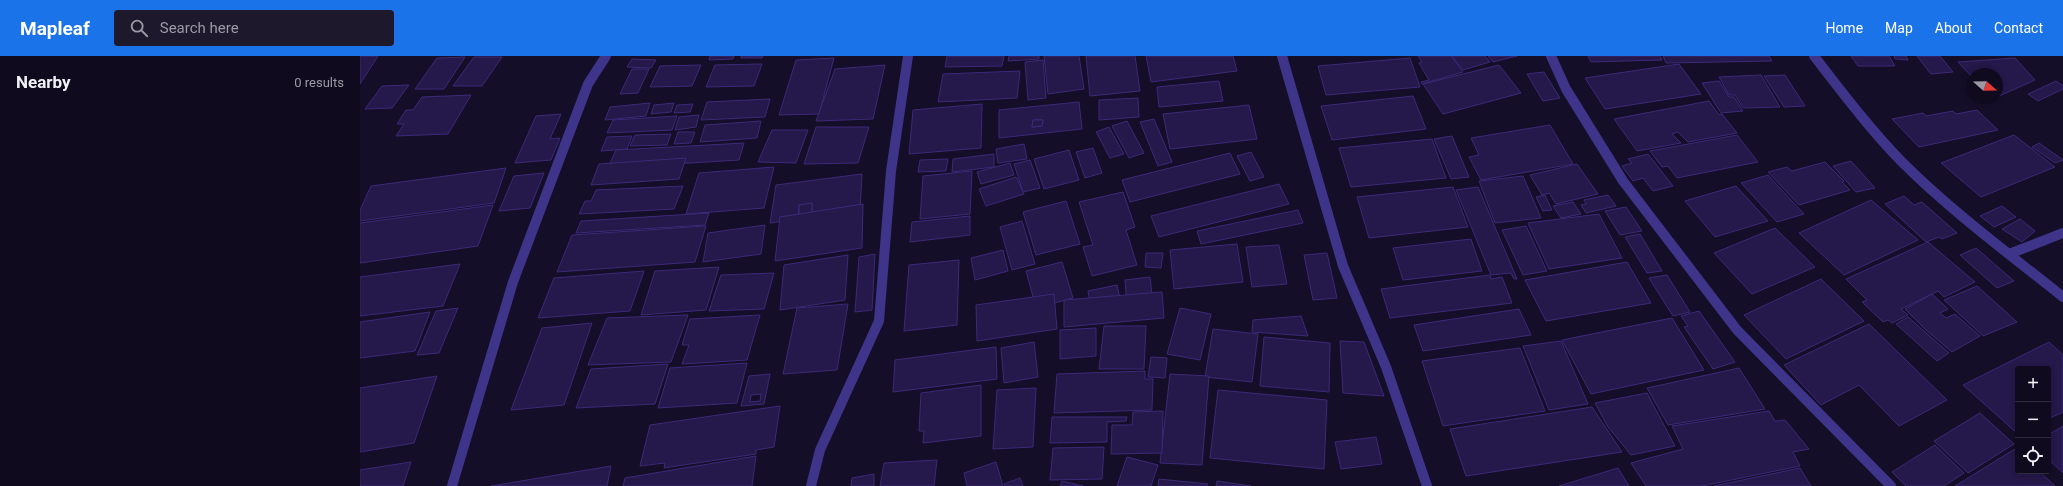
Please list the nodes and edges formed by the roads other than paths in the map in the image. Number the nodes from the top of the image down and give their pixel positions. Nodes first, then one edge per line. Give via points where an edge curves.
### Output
1 (606, 56) edge
2 (908, 56) edge
3 (1282, 56) edge
4 (1551, 56) edge
5 (1814, 56) edge
6 (2063, 233) edge
7 (2009, 254) junction
8 (2063, 296) edge
9 (452, 486) edge
10 (811, 486) edge
11 (1427, 486) edge
12 (1891, 486) edge

1 - 9 street via 588,84 513,282
2 - 10 street via 891,170 879,321 820,450
3 - 11 street via 1343,266 1386,367
4 - 12 street via 1566,89 1623,181 1737,330
5 - 7 street via 1899,158
6 - 7 street
7 - 8 street

